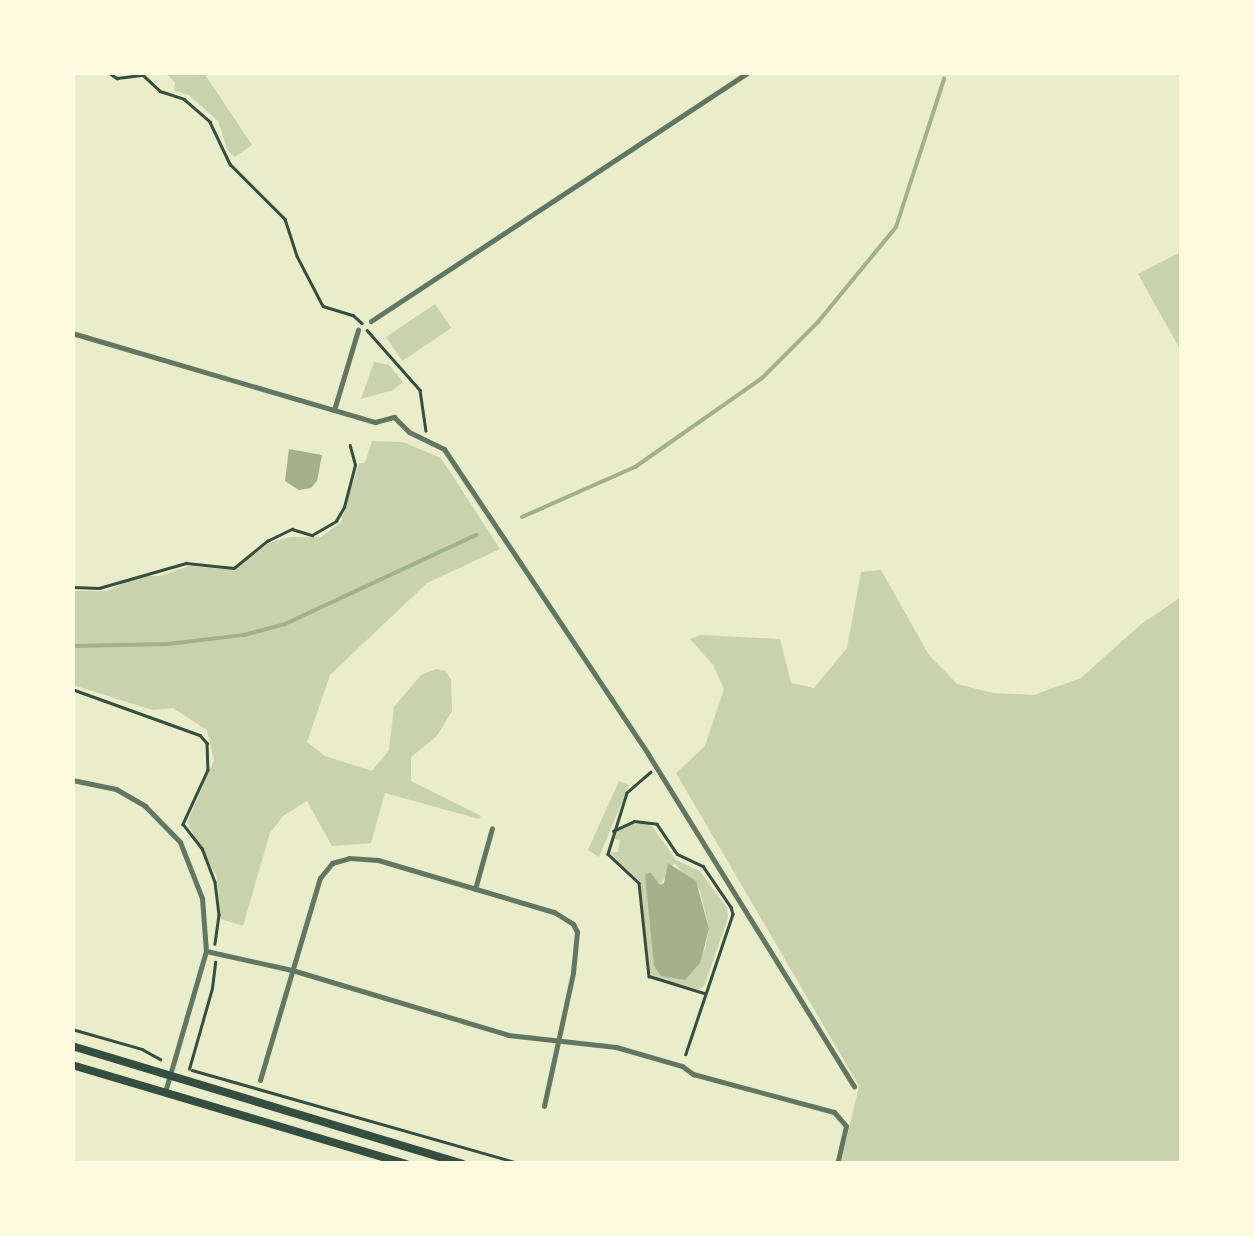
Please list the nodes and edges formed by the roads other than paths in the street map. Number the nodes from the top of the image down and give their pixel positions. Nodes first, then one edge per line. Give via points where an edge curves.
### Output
1 (749, 72) edge
2 (371, 321) dead end
3 (358, 330) dead end
4 (72, 333) edge
5 (334, 410) junction
6 (72, 780) edge
7 (492, 828) dead end
8 (475, 889) junction
9 (206, 952) junction
10 (292, 970) junction
11 (558, 1040) junction
12 (72, 1046) edge
13 (72, 1065) edge
14 (170, 1076) junction
15 (260, 1080) dead end
16 (854, 1086) dead end
17 (165, 1092) junction
18 (544, 1106) dead end
19 (406, 1164) edge
20 (462, 1164) edge
21 (836, 1164) edge

1 - 2 street
3 - 5 street
4 - 5 street
5 - 16 street via 375,422 394,417 444,449 460,469
6 - 9 street via 116,789 173,832 202,898
7 - 8 street
8 - 10 street via 378,860 332,863 309,907
8 - 11 street via 573,924 574,963
9 - 10 street
9 - 14 street
10 - 11 street via 508,1035
10 - 15 street
11 - 18 street
11 - 21 street via 633,1052 843,1119
12 - 14 main road
13 - 17 main road
14 - 17 street
14 - 20 main road
17 - 19 main road

